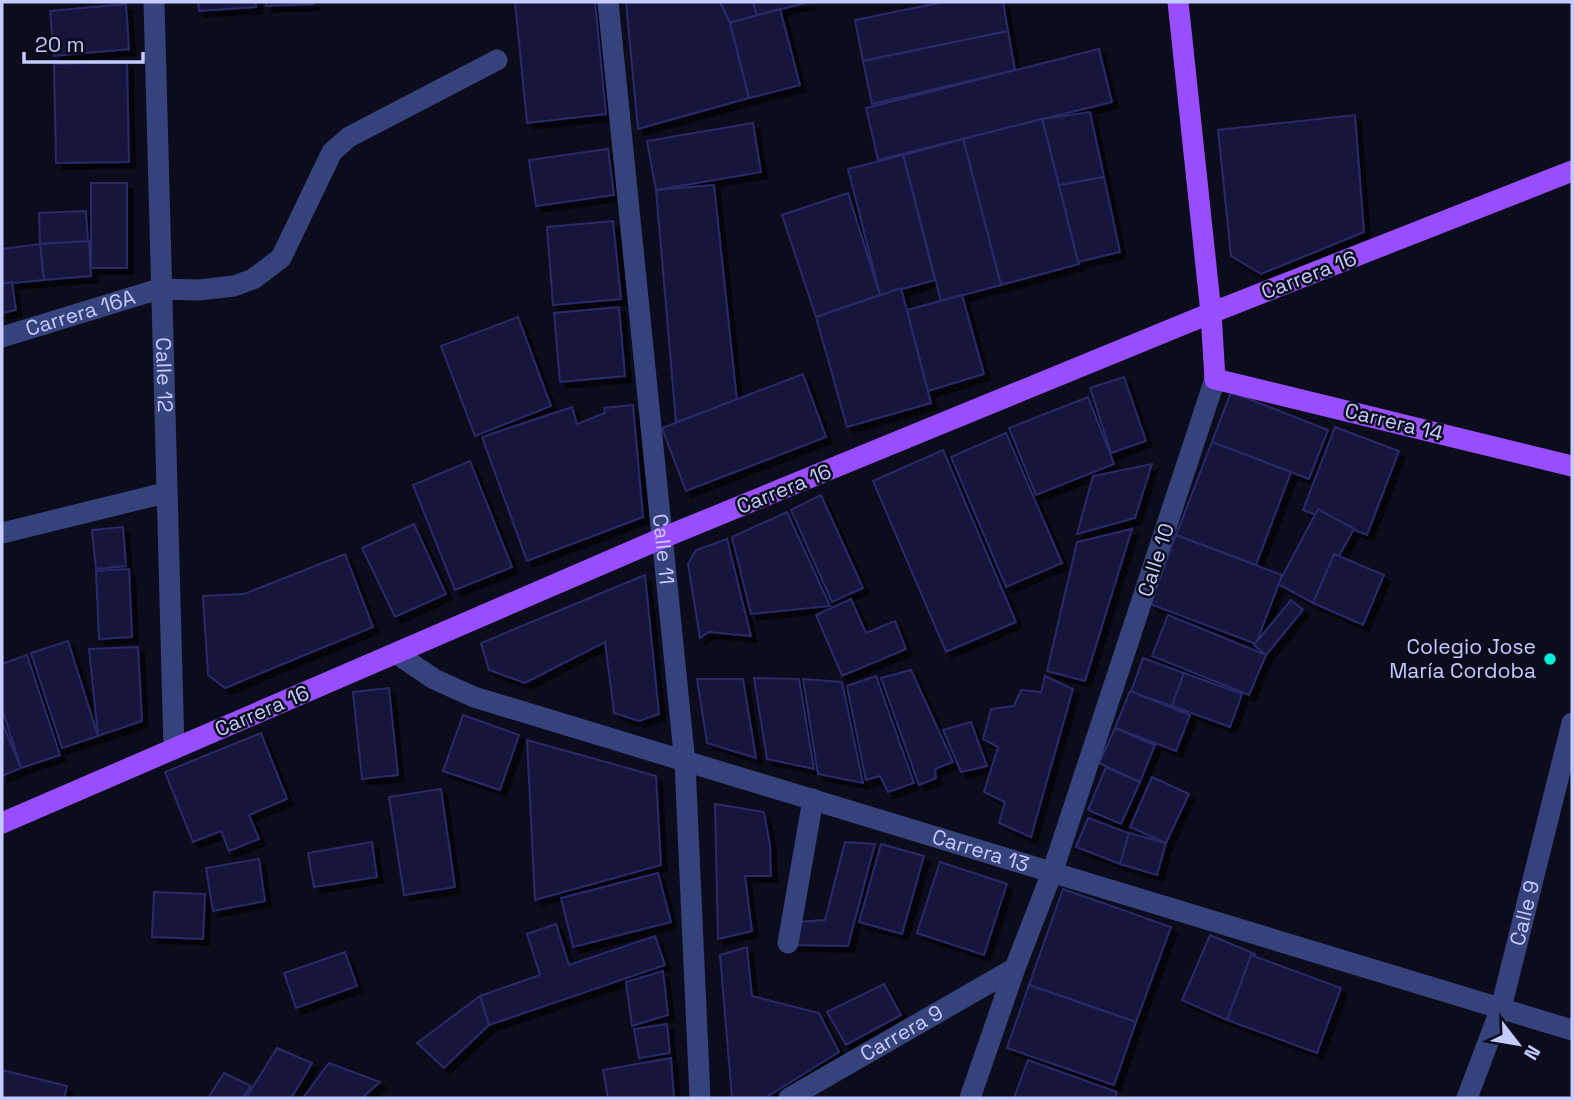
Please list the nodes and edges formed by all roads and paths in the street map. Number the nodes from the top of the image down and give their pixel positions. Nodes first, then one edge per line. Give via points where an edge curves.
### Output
1 (154, 2) edge
2 (608, 2) edge
3 (1178, 2) edge
4 (497, 60) dead end
5 (1572, 171) edge
6 (159, 289) junction
7 (1211, 313) junction
8 (2, 337) edge
9 (1216, 379) junction
10 (1572, 466) edge
11 (165, 493) junction
12 (2, 533) edge
13 (660, 540) junction
14 (397, 654) junction
15 (1572, 723) edge
16 (174, 749) junction
17 (685, 763) junction
18 (813, 799) junction
19 (2, 823) edge
20 (1054, 870) junction
21 (788, 943) dead end
22 (1014, 968) junction
23 (1501, 1008) junction
24 (1572, 1030) edge
25 (700, 1098) edge
26 (789, 1098) edge
27 (970, 1098) edge
28 (1467, 1098) edge

1 - 6 street, Calle 12
2 - 13 street, Calle 11
3 - 7 main road, Calle 10
4 - 6 street, Carrera 16A via 349,137 332,152 281,258 253,279 199,290
5 - 7 main road, Carrera 16
6 - 8 street, Carrera 16A
6 - 11 street, Calle 12
7 - 9 main road, Calle 10
7 - 13 main road, Carrera 16
9 - 10 main road, Carrera 14
9 - 20 street, Calle 10
11 - 12 street
11 - 16 street, Calle 12
13 - 14 main road, Carrera 16
13 - 17 street, Calle 11
14 - 16 main road, Carrera 16
14 - 17 street, Carrera 13 via 434,679 474,697
15 - 23 street, Calle 9
16 - 19 main road, Carrera 16
17 - 18 street, Carrera 13
17 - 25 street, Calle 11
18 - 20 street, Carrera 13
18 - 21 street
20 - 22 street, Calle 10
20 - 23 street, Carrera 13
22 - 26 street, Carrera 9
22 - 27 street, Calle 10
23 - 24 street, Carrera 13
23 - 28 street, Calle 9

